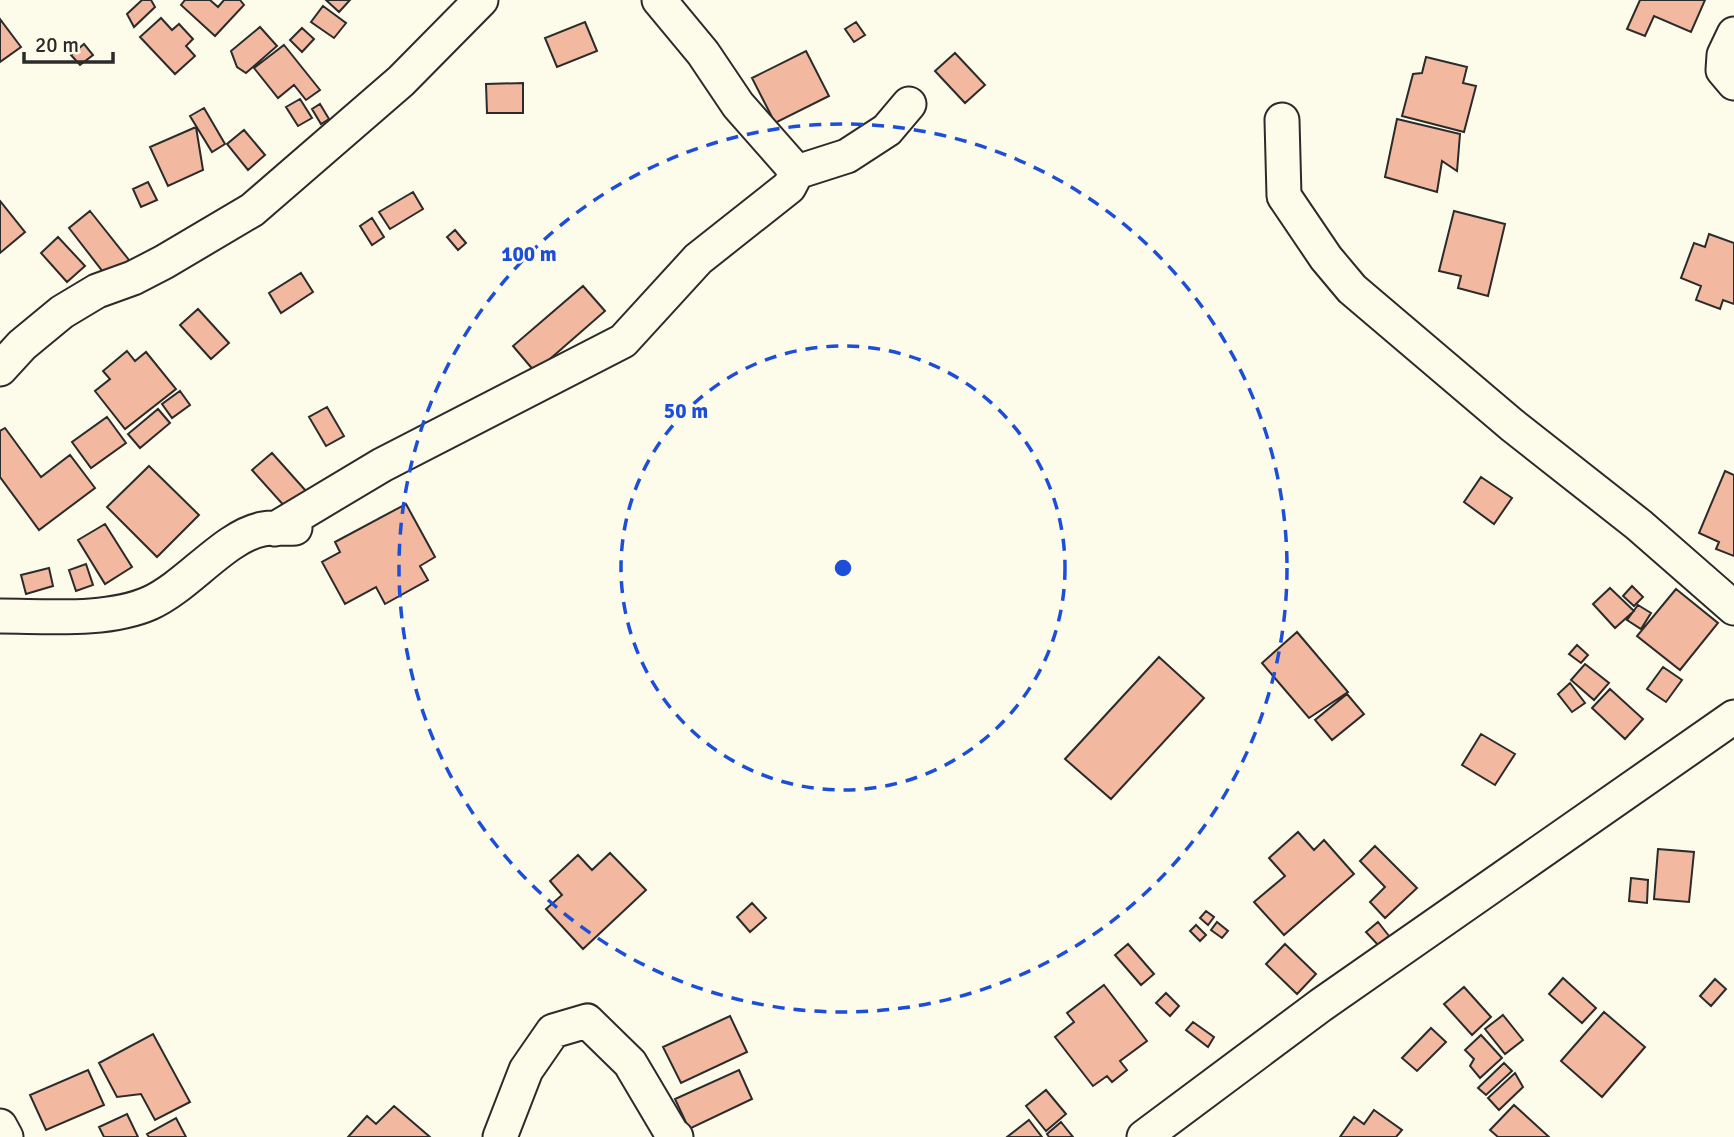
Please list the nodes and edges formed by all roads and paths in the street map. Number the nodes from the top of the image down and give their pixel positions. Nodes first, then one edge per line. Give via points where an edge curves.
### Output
1 (481, 0) edge
2 (659, 0) edge
3 (1734, 34) edge
4 (1734, 83) edge
5 (909, 104) dead end
6 (1282, 120) dead end
7 (797, 172) junction
8 (0, 369) edge
9 (319, 528) dead end
10 (275, 529) junction
11 (1734, 608) edge
12 (0, 616) edge
13 (1734, 717) edge
14 (0, 1126) edge
15 (6, 1137) edge
16 (500, 1137) edge
17 (676, 1137) edge
18 (1144, 1137) edge

1 - 8 street via 401,81 252,210 164,262 62,312
2 - 7 street via 738,105
3 - 4 street via 1723,70
5 - 7 street via 887,130 847,156
6 - 11 street via 1284,196 1352,289
7 - 10 street via 789,187 698,259 623,341 382,465
9 - 10 street
10 - 12 street via 246,535 149,603 81,616
13 - 18 street via 1321,1005
14 - 15 street
16 - 17 street via 526,1070 552,1031 587,1021 630,1063

